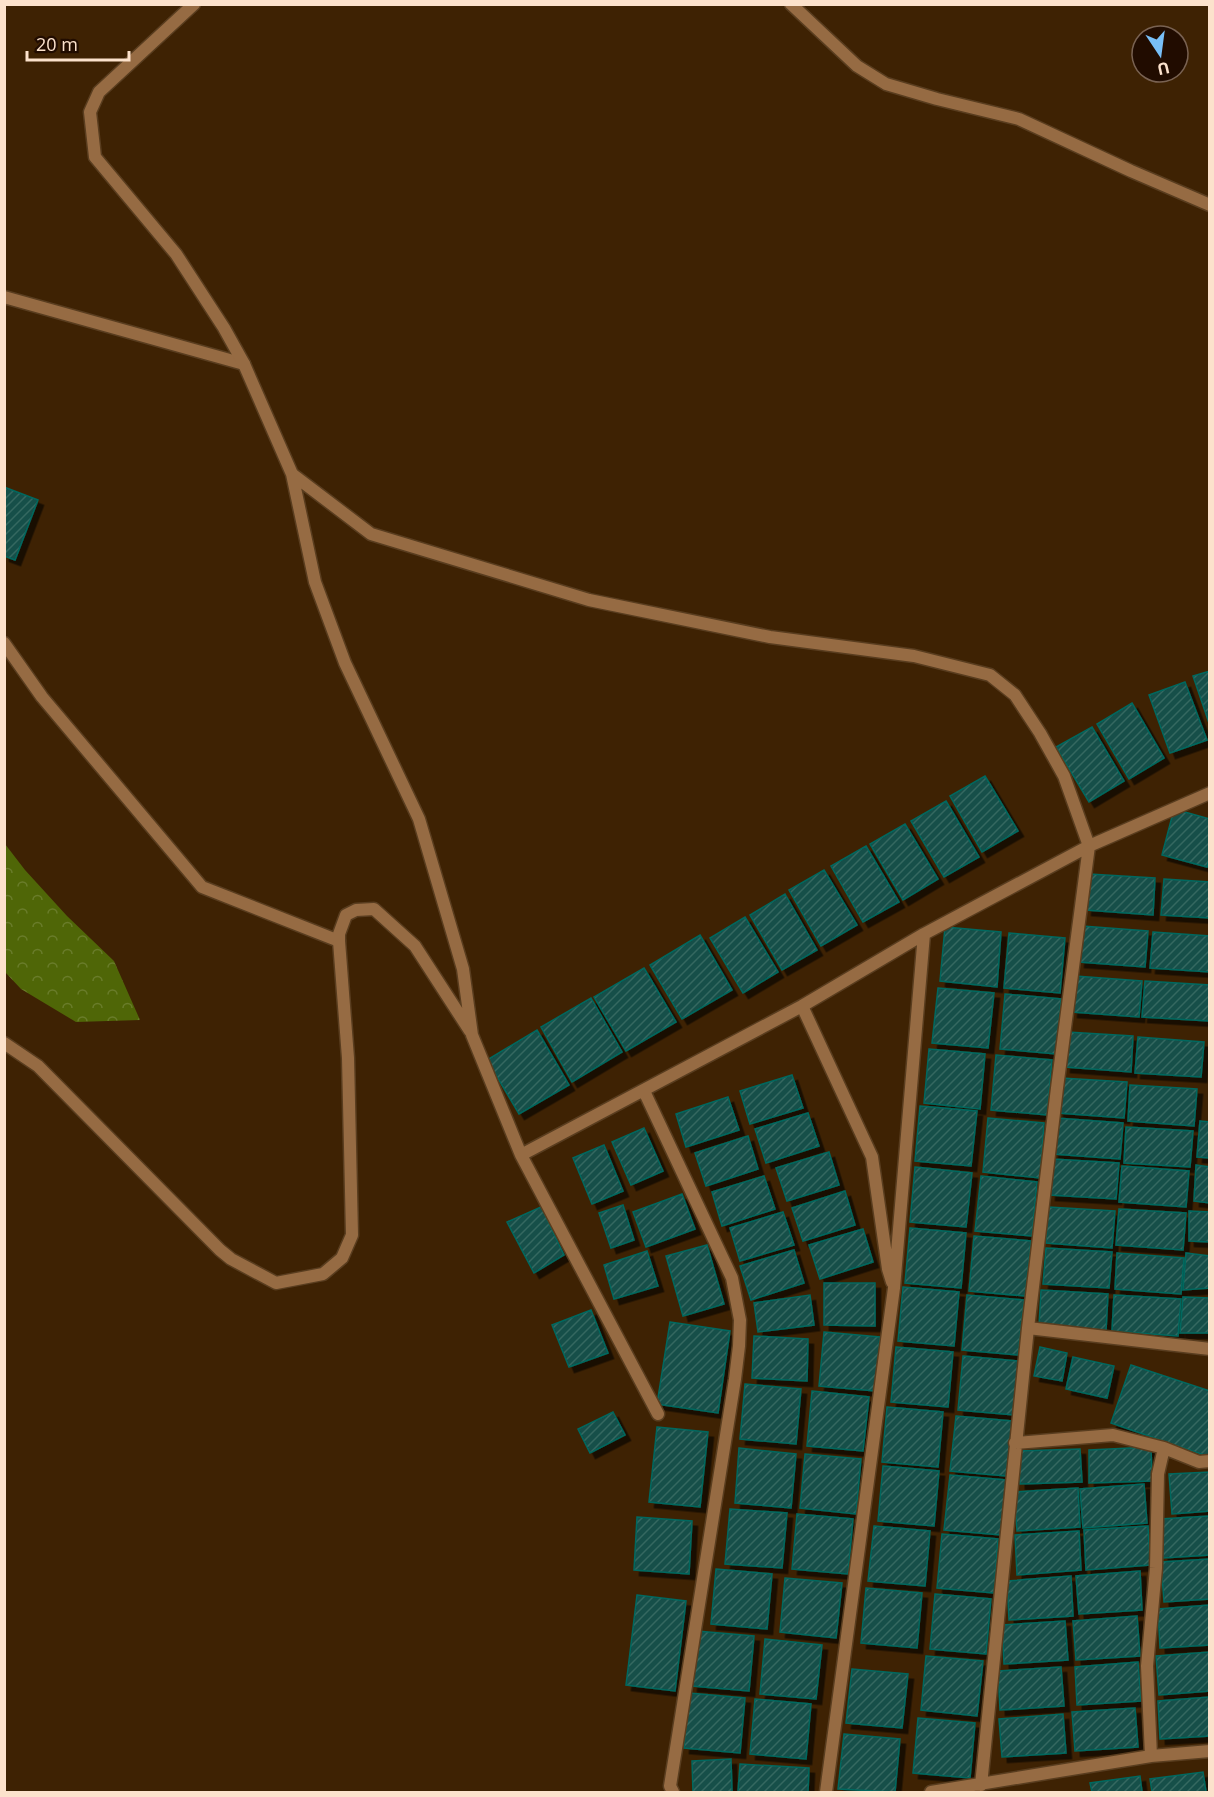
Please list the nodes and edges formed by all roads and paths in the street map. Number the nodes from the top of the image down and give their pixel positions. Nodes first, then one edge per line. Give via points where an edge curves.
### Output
1 (194, 4) edge
2 (791, 4) edge
3 (1209, 205) edge
4 (4, 297) edge
5 (244, 364) junction
6 (292, 474) junction
7 (4, 643) edge
8 (1209, 793) edge
9 (1089, 846) junction
10 (924, 934) junction
11 (339, 941) junction
12 (802, 1006) junction
13 (472, 1035) junction
14 (4, 1043) edge
15 (644, 1091) junction
16 (521, 1155) junction
17 (894, 1288) junction
18 (1028, 1328) junction
19 (1209, 1349) edge
20 (658, 1414) dead end
21 (1016, 1443) junction
22 (1164, 1448) junction
23 (1209, 1461) edge
24 (1209, 1751) edge
25 (1151, 1756) junction
26 (981, 1785) junction
27 (673, 1792) edge
28 (826, 1792) edge
29 (931, 1792) edge

1 - 5 street via 99,92 90,112 95,157 176,254
2 - 3 street via 857,66 886,84 1019,119
4 - 5 street
5 - 6 street
6 - 9 street via 372,534 589,600 770,637 914,656 990,675 1016,695 1040,733 1064,776
6 - 13 street via 315,582 345,663 419,819 463,969
7 - 11 street via 42,697 202,887
8 - 9 street
9 - 10 street
9 - 18 street
10 - 12 street
10 - 17 street
11 - 13 street via 346,915 374,909 415,946
11 - 14 street via 348,1058 352,1235 342,1258 323,1274 276,1283 231,1259 38,1066
12 - 15 street
12 - 17 street via 872,1157
13 - 16 street
15 - 16 street
15 - 27 street via 732,1278 740,1320 735,1379 670,1786
16 - 20 street
17 - 28 street
18 - 19 street
18 - 21 street
21 - 22 street via 1113,1435
21 - 26 street
22 - 23 street via 1199,1462
22 - 25 street via 1158,1474 1156,1568 1147,1666
24 - 25 street
25 - 26 street
26 - 29 street

